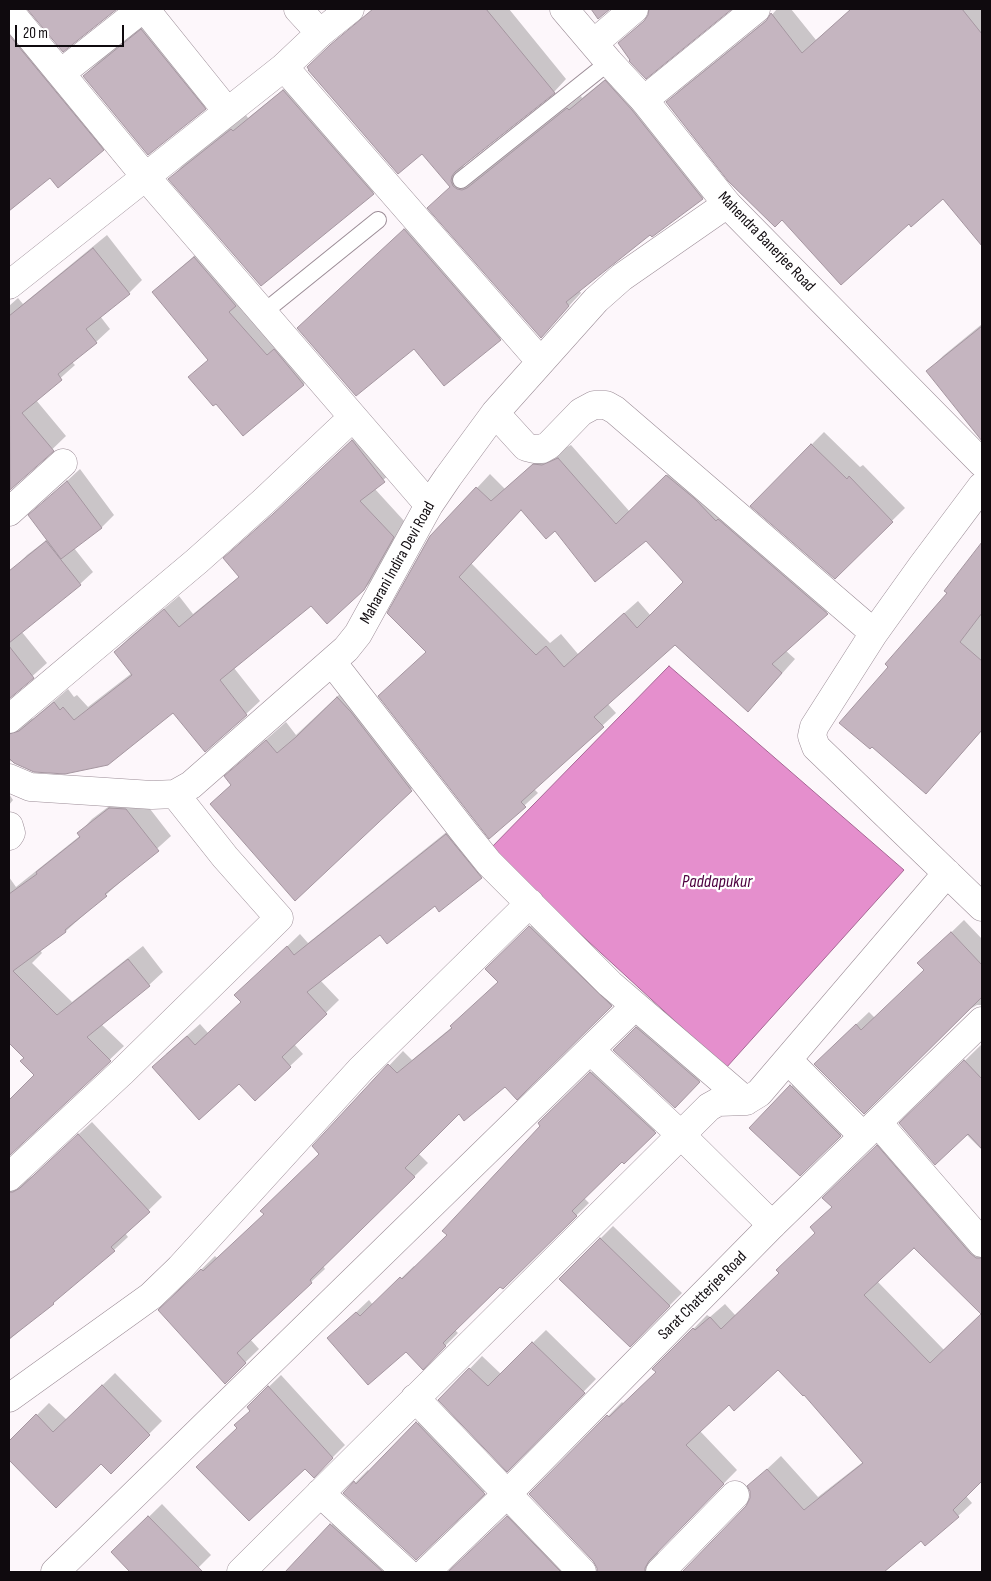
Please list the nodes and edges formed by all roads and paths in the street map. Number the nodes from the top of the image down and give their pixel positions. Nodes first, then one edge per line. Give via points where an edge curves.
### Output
1 (144, 9) edge
2 (298, 9) edge
3 (350, 9) edge
4 (564, 9) edge
5 (634, 9) edge
6 (756, 9) edge
7 (9, 11) edge
8 (320, 33) junction
9 (601, 52) junction
10 (284, 67) junction
11 (61, 73) junction
12 (644, 100) junction
13 (227, 111) junction
14 (145, 176) junction
15 (461, 180) dead end
16 (727, 204) junction
17 (378, 220) dead end
18 (9, 285) edge
19 (264, 312) junction
20 (540, 361) junction
21 (495, 413) junction
22 (353, 417) junction
23 (63, 463) dead end
24 (982, 463) edge
25 (982, 486) edge
26 (429, 505) junction
27 (9, 512) edge
28 (874, 633) junction
29 (332, 662) junction
30 (9, 719) edge
31 (9, 778) edge
32 (175, 794) junction
33 (9, 826) edge
34 (9, 836) edge
35 (947, 873) junction
36 (530, 903) junction
37 (982, 907) edge
38 (635, 1006) junction
39 (982, 1021) edge
40 (590, 1050) junction
41 (788, 1060) junction
42 (746, 1100) junction
43 (870, 1130) junction
44 (681, 1136) junction
45 (9, 1177) edge
46 (772, 1226) junction
47 (982, 1243) edge
48 (9, 1398) edge
49 (415, 1398) junction
50 (320, 1493) junction
51 (507, 1494) junction
52 (735, 1495) dead end
53 (55, 1572) edge
54 (241, 1572) edge
55 (406, 1572) edge
56 (426, 1572) edge
57 (582, 1572) edge
58 (660, 1572) edge

1 - 11 street
1 - 13 street
2 - 8 street
3 - 8 street
4 - 9 street, Mahendra Banerjee Road
5 - 9 street
6 - 12 street
7 - 11 street
8 - 10 street
9 - 12 street, Mahendra Banerjee Road
9 - 15 lane
10 - 13 street
10 - 20 street
11 - 14 street
12 - 16 street, Mahendra Banerjee Road
13 - 14 street
14 - 18 street
14 - 19 street
16 - 20 street, Maharani Indira Devi Road via 622,277 596,300
16 - 24 street, Mahendra Banerjee Road
17 - 19 lane
19 - 22 street
20 - 21 street, Maharani Indira Devi Road
21 - 26 street, Maharani Indira Devi Road
21 - 28 street via 526,447 542,449 581,412 594,405 606,405 615,410
22 - 26 street
22 - 30 street via 198,561
23 - 27 street
25 - 28 street
26 - 29 street, Maharani Indira Devi Road via 358,634
28 - 35 street via 814,727 812,736 816,747
29 - 32 street, Maharani Indira Devi Road via 191,785
29 - 36 street via 489,863
31 - 32 street via 30,787
32 - 45 street via 279,918
33 - 34 street
35 - 37 street
35 - 41 street
36 - 38 street
36 - 48 street via 361,1069 151,1296
38 - 40 street
38 - 42 street
39 - 43 street, Sarat Chatterjee Road
40 - 44 street
40 - 53 street
41 - 42 street via 759,1093
41 - 43 street
42 - 44 street via 718,1102
43 - 46 street, Sarat Chatterjee Road
43 - 47 street
44 - 46 street
44 - 49 street
46 - 51 street, Sarat Chatterjee Road
49 - 50 street
49 - 51 street
50 - 54 street
50 - 55 street
51 - 56 street, Sarat Chatterjee Road
51 - 57 street
52 - 58 street

